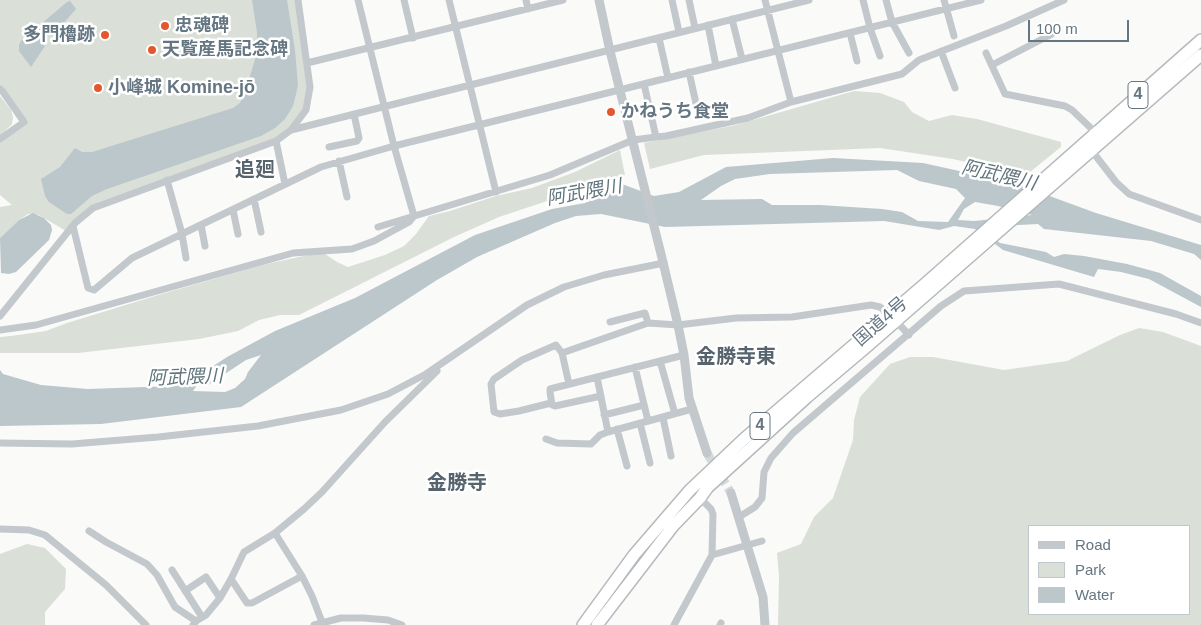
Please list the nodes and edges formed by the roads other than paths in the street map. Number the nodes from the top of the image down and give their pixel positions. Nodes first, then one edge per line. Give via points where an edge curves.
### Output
1 (298, 0) edge
2 (358, 0) edge
3 (404, 0) edge
4 (449, 0) edge
5 (526, 0) edge
6 (563, 0) edge
7 (599, 0) edge
8 (672, 0) edge
9 (689, 0) edge
10 (765, 0) edge
11 (809, 0) edge
12 (863, 0) edge
13 (886, 0) edge
14 (944, 0) edge
15 (981, 0) edge
16 (1064, 0) edge
17 (528, 9) junction
18 (946, 9) junction
19 (768, 10) junction
20 (732, 19) junction
21 (892, 22) junction
22 (708, 25) junction
23 (456, 27) junction
24 (695, 28) junction
25 (870, 28) junction
26 (679, 32) junction
27 (850, 32) junction
28 (1052, 34) dead end
29 (954, 36) dead end
30 (413, 38) junction
31 (659, 38) junction
32 (1201, 40) edge
33 (370, 48) junction
34 (778, 50) junction
35 (610, 51) junction
36 (941, 51) junction
37 (909, 53) dead end
38 (986, 53) dead end
39 (1201, 55) edge
40 (880, 56) dead end
41 (742, 59) junction
42 (857, 61) dead end
43 (307, 63) junction
44 (992, 65) junction
45 (716, 66) junction
46 (689, 72) junction
47 (668, 78) junction
48 (644, 84) junction
49 (470, 85) junction
50 (956, 88) dead end
51 (0, 89) edge
52 (620, 90) junction
53 (791, 102) junction
54 (384, 106) junction
55 (354, 114) junction
56 (700, 117) dead end
57 (479, 124) junction
58 (291, 130) junction
59 (1096, 132) junction
60 (656, 137) junction
61 (0, 139) edge
62 (276, 141) junction
63 (634, 143) junction
64 (394, 146) junction
65 (329, 147) dead end
66 (1092, 151) junction
67 (1078, 155) junction
68 (339, 161) junction
69 (168, 180) junction
70 (285, 184) junction
71 (496, 192) junction
72 (346, 197) dead end
73 (254, 199) junction
74 (233, 210) junction
75 (414, 216) junction
76 (1201, 220) edge
77 (201, 225) junction
78 (73, 226) junction
79 (378, 227) dead end
80 (261, 232) dead end
81 (182, 234) junction
82 (238, 234) dead end
83 (205, 246) dead end
84 (186, 258) dead end
85 (664, 263) junction
86 (0, 316) edge
87 (893, 318) junction
88 (610, 322) dead end
89 (648, 323) junction
90 (1201, 323) edge
91 (678, 325) junction
92 (0, 330) edge
93 (909, 335) junction
94 (562, 352) junction
95 (684, 355) junction
96 (660, 361) junction
97 (442, 364) junction
98 (636, 368) junction
99 (597, 377) junction
100 (569, 384) junction
101 (601, 396) junction
102 (551, 403) junction
103 (644, 405) junction
104 (692, 409) junction
105 (675, 414) junction
106 (604, 415) junction
107 (662, 418) junction
108 (648, 421) junction
109 (640, 423) junction
110 (617, 429) junction
111 (608, 432) junction
112 (546, 439) dead end
113 (0, 443) edge
114 (707, 453) tunnel mouth
115 (671, 456) dead end
116 (650, 463) dead end
117 (627, 466) dead end
118 (731, 493) tunnel mouth
119 (700, 498) junction
120 (739, 516) junction
121 (0, 529) edge
122 (89, 531) dead end
123 (275, 533) junction
124 (762, 541) dead end
125 (748, 546) junction
126 (712, 555) junction
127 (172, 570) dead end
128 (302, 576) junction
129 (231, 579) junction
130 (185, 591) junction
131 (220, 598) junction
132 (197, 621) edge
133 (322, 622) junction
134 (146, 625) edge
135 (314, 625) edge
136 (402, 625) edge
137 (583, 625) edge
138 (597, 625) edge
139 (674, 625) edge
140 (764, 625) edge

1 - 43 street
2 - 33 street
3 - 30 street
4 - 23 street
5 - 17 street
6 - 17 street
7 - 35 street
8 - 26 street
9 - 24 street
10 - 19 street
11 - 19 street
12 - 25 street
13 - 21 street
14 - 18 street
15 - 18 street
16 - 36 street
17 - 23 street
18 - 21 street
18 - 29 street
19 - 20 street
19 - 34 street
20 - 22 street
20 - 41 street
21 - 25 street
21 - 37 street
22 - 24 street
22 - 45 street
23 - 30 street
23 - 49 street
24 - 26 street
25 - 27 street
25 - 40 street
26 - 31 street
27 - 34 street
27 - 42 street
28 - 44 street
30 - 33 street
31 - 35 street
31 - 47 street
32 - 59 highway, 国道4号 / 4
33 - 43 street
33 - 54 street
34 - 41 street
34 - 53 street
35 - 49 street
35 - 52 street
36 - 50 street
36 - 53 street via 919,60 902,74
38 - 44 street
39 - 66 highway, 国道4号 / 4
41 - 45 street
43 - 58 street via 310,87 306,110
44 - 59 street via 1005,94 1065,106
45 - 46 street
46 - 47 street
46 - 56 street
47 - 48 street
48 - 52 street
48 - 60 street
49 - 54 street
49 - 57 street
51 - 61 street via 24,122
52 - 57 street
52 - 63 street
53 - 60 street via 748,118
54 - 55 street
54 - 64 street
55 - 58 street
55 - 65 street via 357,141
57 - 64 street
57 - 71 street
58 - 62 street
59 - 67 highway, 国道4号 / 4
60 - 63 street
62 - 69 street
62 - 70 street
63 - 71 street
63 - 85 street
64 - 68 street
64 - 75 street
66 - 67 highway, 国道4号 / 4
66 - 76 street via 1129,194
67 - 87 highway, 国道4号 / 4 via 962,252
67 - 87 highway, 国道4号 / 4 via 976,252
68 - 70 street
68 - 72 street
69 - 78 street via 98,205
69 - 81 street
70 - 73 street
71 - 75 street
73 - 74 street
73 - 80 street
74 - 77 street
74 - 82 street
75 - 79 street
75 - 92 street via 374,241 352,249 293,253 36,325
77 - 81 street
77 - 83 street
78 - 81 street via 91,290 132,258
78 - 86 street
81 - 84 street
85 - 91 street
85 - 97 street via 597,277 558,290 527,306
87 - 91 street via 871,304 792,317 736,318
87 - 93 street
87 - 119 highway, 国道4号 / 4 via 708,487
87 - 137 highway, 国道4号 / 4 via 744,440 690,490 634,555
88 - 89 street via 645,312
89 - 91 street
89 - 94 street
90 - 93 street via 1059,284 964,291 941,306
91 - 95 street
93 - 120 street via 793,433 771,458 764,472 762,498 755,507
94 - 100 street
94 - 102 street via 556,345 550,347 522,360 491,384 494,412 500,414
95 - 96 street
95 - 104 street
96 - 98 street
96 - 105 street
97 - 113 street via 371,401 289,421 106,442
97 - 123 street via 322,492
98 - 99 street
98 - 103 street
99 - 100 street
99 - 101 street
100 - 102 street via 550,389
101 - 102 street via 555,406
101 - 106 street
103 - 106 street
103 - 108 street
104 - 105 street
104 - 114 street
105 - 107 street
106 - 111 street
107 - 108 street
107 - 115 street
108 - 109 street
109 - 110 street
109 - 116 street
110 - 111 street
110 - 117 street
111 - 112 street via 591,444 557,443
118 - 120 street
119 - 126 street via 713,514
119 - 138 highway, 国道4号 / 4 via 673,526
120 - 125 street
121 - 134 street via 29,530 45,535 106,585
122 - 132 street via 147,564 158,575 175,607
123 - 128 street
123 - 129 street via 244,552
124 - 125 street
125 - 126 street
125 - 140 street via 763,597
126 - 139 street
127 - 130 street
128 - 129 street via 252,604 247,603
128 - 133 street
129 - 131 street
130 - 131 street via 206,578
130 - 132 street
131 - 132 street
133 - 135 street
133 - 136 street via 363,618

